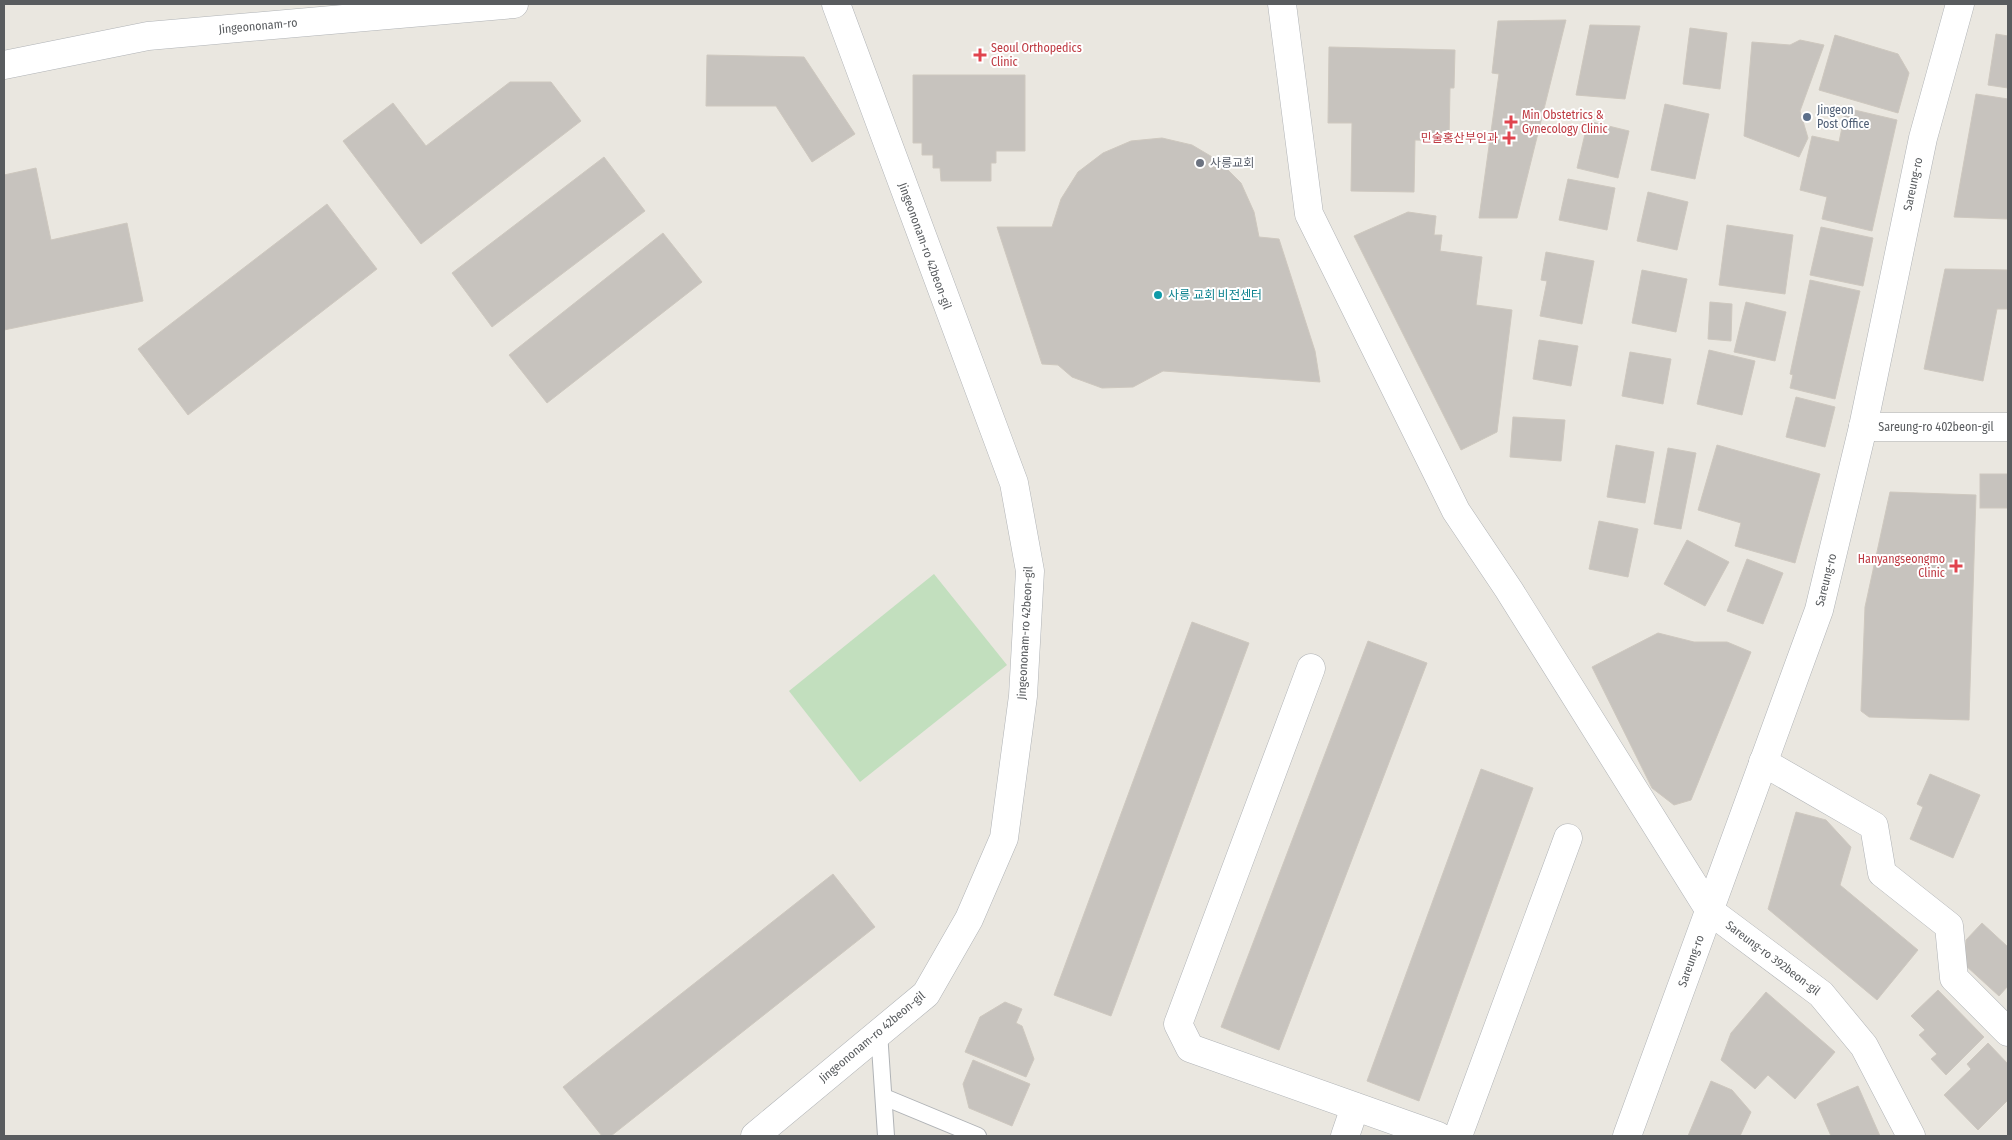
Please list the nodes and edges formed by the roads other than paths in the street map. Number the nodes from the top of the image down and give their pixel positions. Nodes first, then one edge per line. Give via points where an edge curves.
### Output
1 (514, 4) edge
2 (836, 4) edge
3 (1282, 4) edge
4 (1960, 4) edge
5 (4, 65) edge
6 (1863, 427) junction
7 (2008, 427) edge
8 (1311, 668) dead end
9 (1763, 762) junction
10 (1568, 838) dead end
11 (1710, 911) junction
12 (879, 1032) junction
13 (2008, 1032) edge
14 (884, 1096) junction
15 (1355, 1107) junction
16 (755, 1136) edge
17 (886, 1136) edge
18 (978, 1136) edge
19 (1345, 1136) edge
20 (1438, 1136) edge
21 (1458, 1136) edge
22 (1627, 1136) edge
23 (1911, 1136) edge

1 - 5 street, Jingeononam-ro via 148,36
2 - 12 street, Jingeononam-ro 42beon-gil via 1014,483 1030,571 1023,696 1004,838 969,919 926,994
3 - 11 street via 1309,214 1456,511
4 - 6 street, Sareung-ro via 1923,138
6 - 7 street, Sareung-ro 402beon-gil
6 - 9 street, Sareung-ro via 1819,610
8 - 15 street via 1178,1024 1190,1048
9 - 11 street, Sareung-ro
9 - 13 street via 1874,826 1882,873 1949,926 1954,978
10 - 21 street
11 - 22 street, Sareung-ro
11 - 23 street, Sareung-ro 392beon-gil via 1821,994 1864,1046
12 - 14 lane
12 - 16 street, Jingeononam-ro 42beon-gil
14 - 17 lane
14 - 18 lane
15 - 19 street
15 - 20 street

